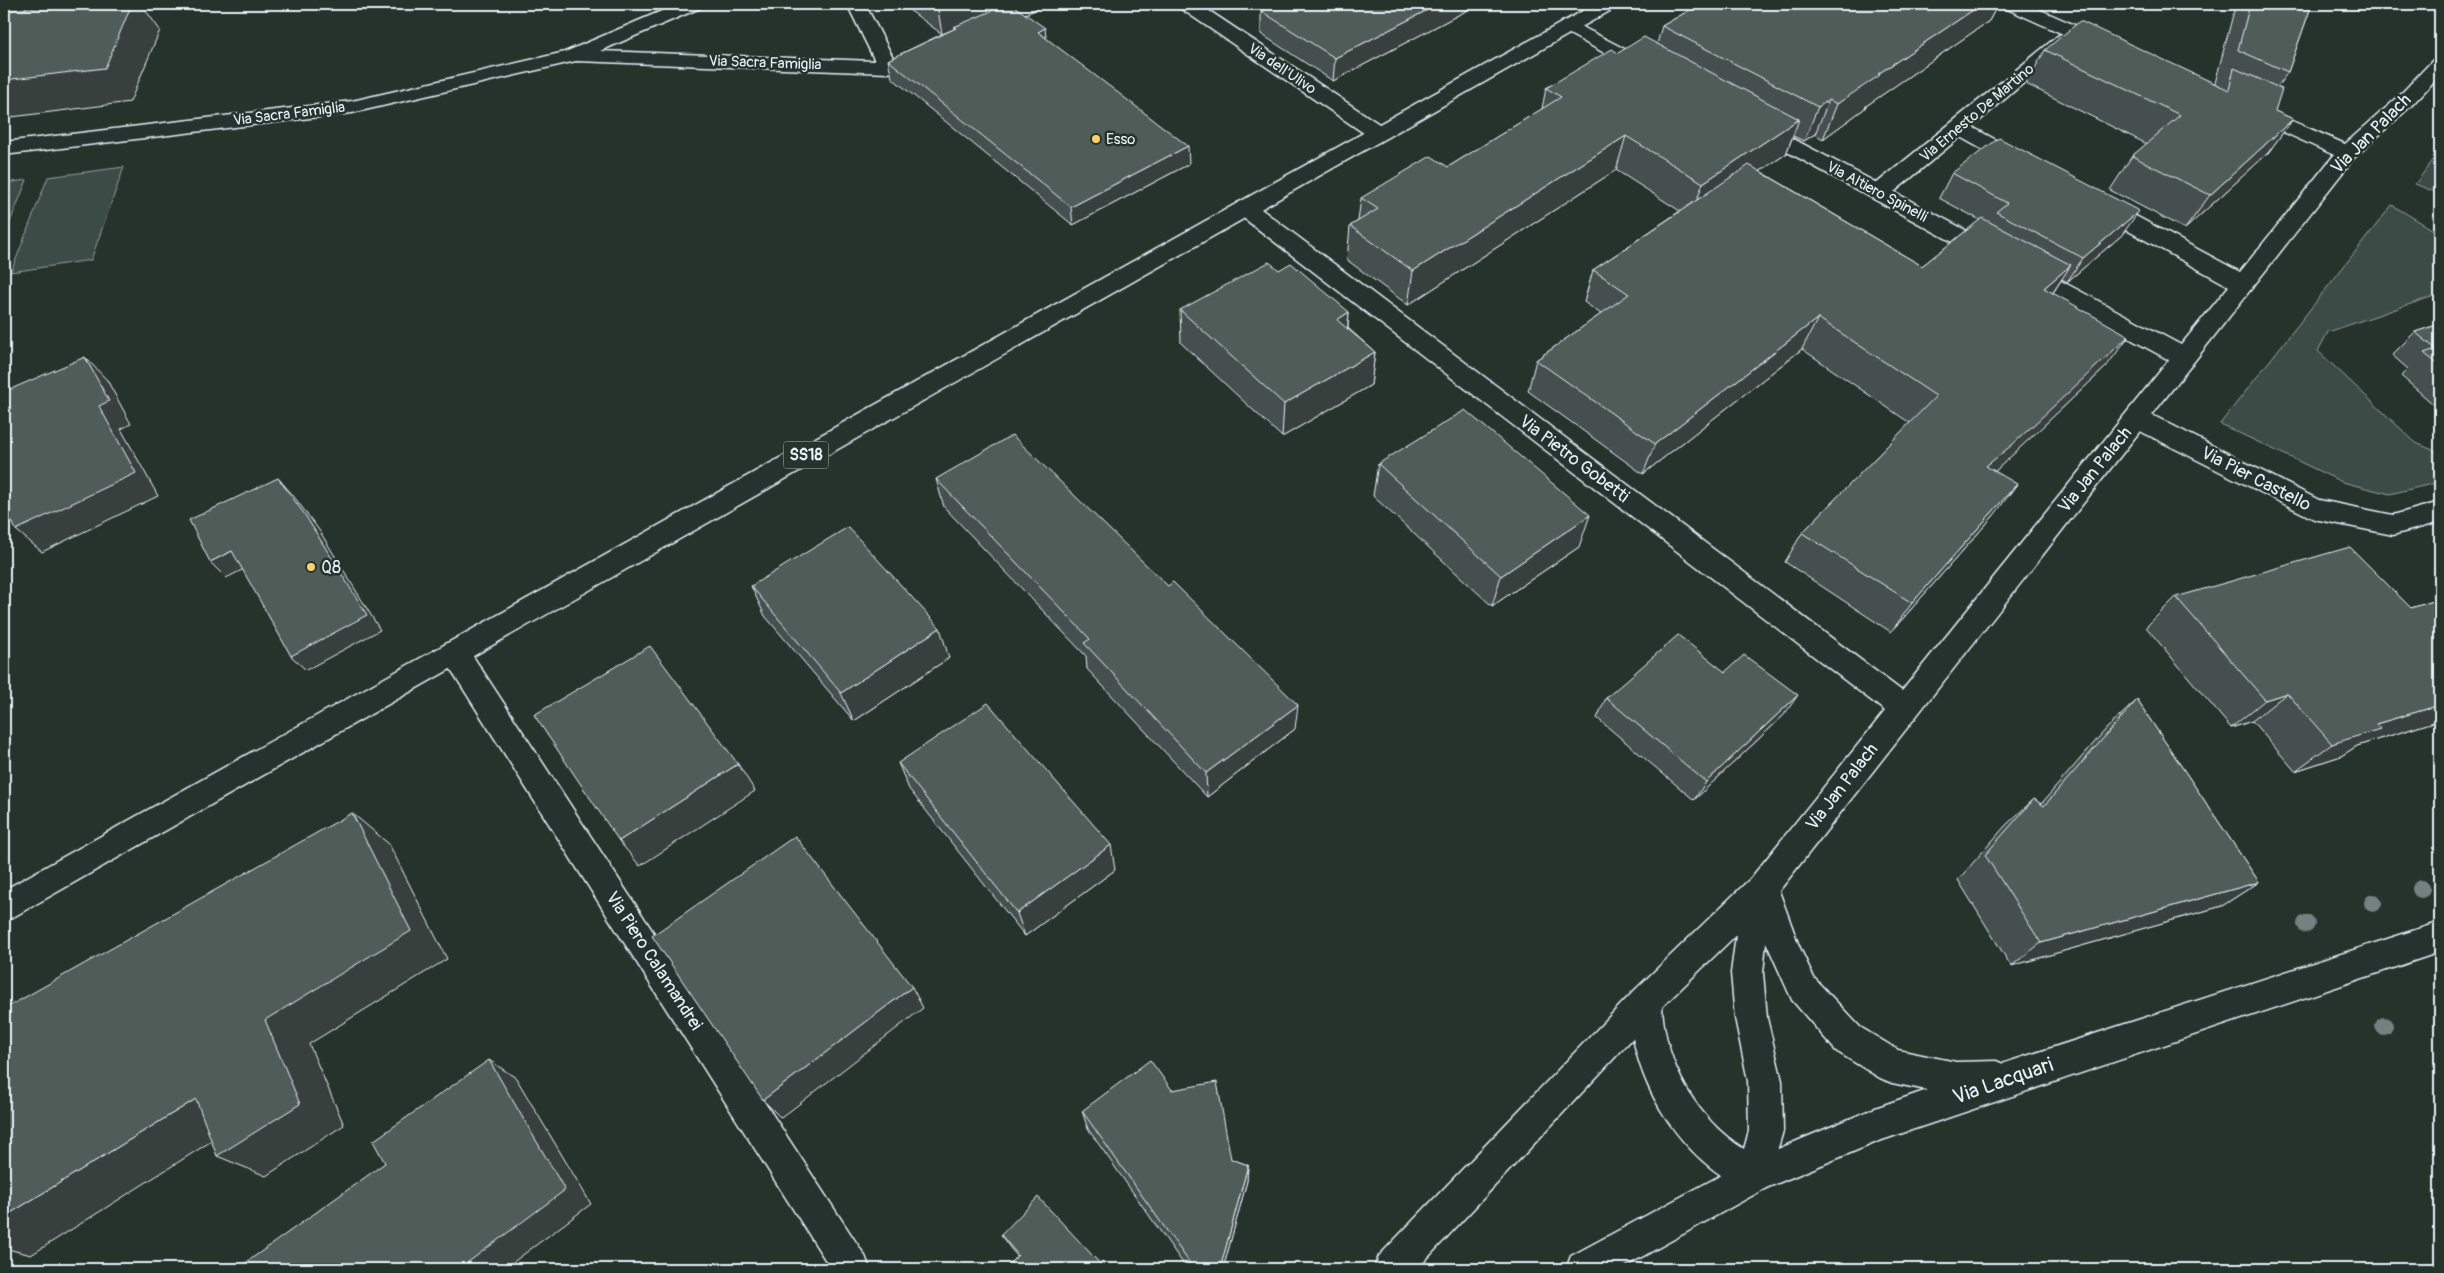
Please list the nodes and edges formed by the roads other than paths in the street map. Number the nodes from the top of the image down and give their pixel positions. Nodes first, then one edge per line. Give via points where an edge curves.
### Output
1 (693, 4) edge
2 (856, 4) edge
3 (1030, 4) edge
4 (1608, 4) edge
5 (2012, 4) edge
6 (1197, 6) edge
7 (1569, 26) junction
8 (968, 32) edge
9 (2075, 32) junction
10 (2120, 52) edge
11 (571, 56) junction
12 (2440, 64) edge
13 (1673, 82) edge
14 (2238, 104) edge
15 (1742, 119) edge
16 (1959, 128) junction
17 (1378, 133) junction
18 (4, 148) edge
19 (2347, 153) junction
20 (2036, 171) edge
21 (1879, 193) junction
22 (2079, 194) edge
23 (1245, 208) junction
24 (2242, 284) junction
25 (2184, 358) junction
26 (2136, 418) junction
27 (2440, 512) edge
28 (455, 652) junction
29 (1904, 709) junction
30 (1762, 888) junction
31 (4, 906) edge
32 (2440, 937) edge
33 (1646, 1001) junction
34 (2011, 1078) junction
35 (1754, 1176) junction
36 (852, 1269) edge
37 (1392, 1269) edge
38 (1584, 1269) edge

1 - 11 street, Via Sacra Famiglia
2 - 11 street, Via Sacra Famiglia via 897,63
3 - 8 street
4 - 7 street, SS18
5 - 9 street
6 - 17 street, Via dell'Ulivo
7 - 13 street
7 - 17 street, SS18
9 - 10 street
9 - 16 street, Via Ernesto De Martino
11 - 18 street, Via Sacra Famiglia via 352,107
12 - 19 street, Via Jan Palach via 2404,102
14 - 19 street
15 - 21 street, Via Altiero Spinelli
16 - 20 street
16 - 21 street, Via Ernesto De Martino
17 - 23 street, SS18
19 - 24 street, Via Jan Palach
21 - 25 street, Via Altiero Spinelli
22 - 24 street
23 - 28 street, SS18
23 - 29 street, Via Pietro Gobetti
24 - 25 street, Via Jan Palach
25 - 26 street, Via Jan Palach
26 - 27 street, Via Pier Castello via 2314,509 2394,525
26 - 29 street, Via Jan Palach
28 - 31 street, SS18
28 - 36 street, Via Piero Calamandrei
29 - 30 street, Via Jan Palach
30 - 33 street, Via Jan Palach
30 - 34 street via 1803,989 1848,1039 1892,1066 1956,1079
30 - 35 street via 1752,929 1747,973 1750,1018 1765,1081 1766,1131
32 - 34 street, Via Lacquari
33 - 35 street via 1646,1025 1656,1067 1678,1105 1710,1146
33 - 37 street, Via Jan Palach
34 - 35 street, Via Lacquari via 1878,1124
35 - 38 street, Via Lacquari

